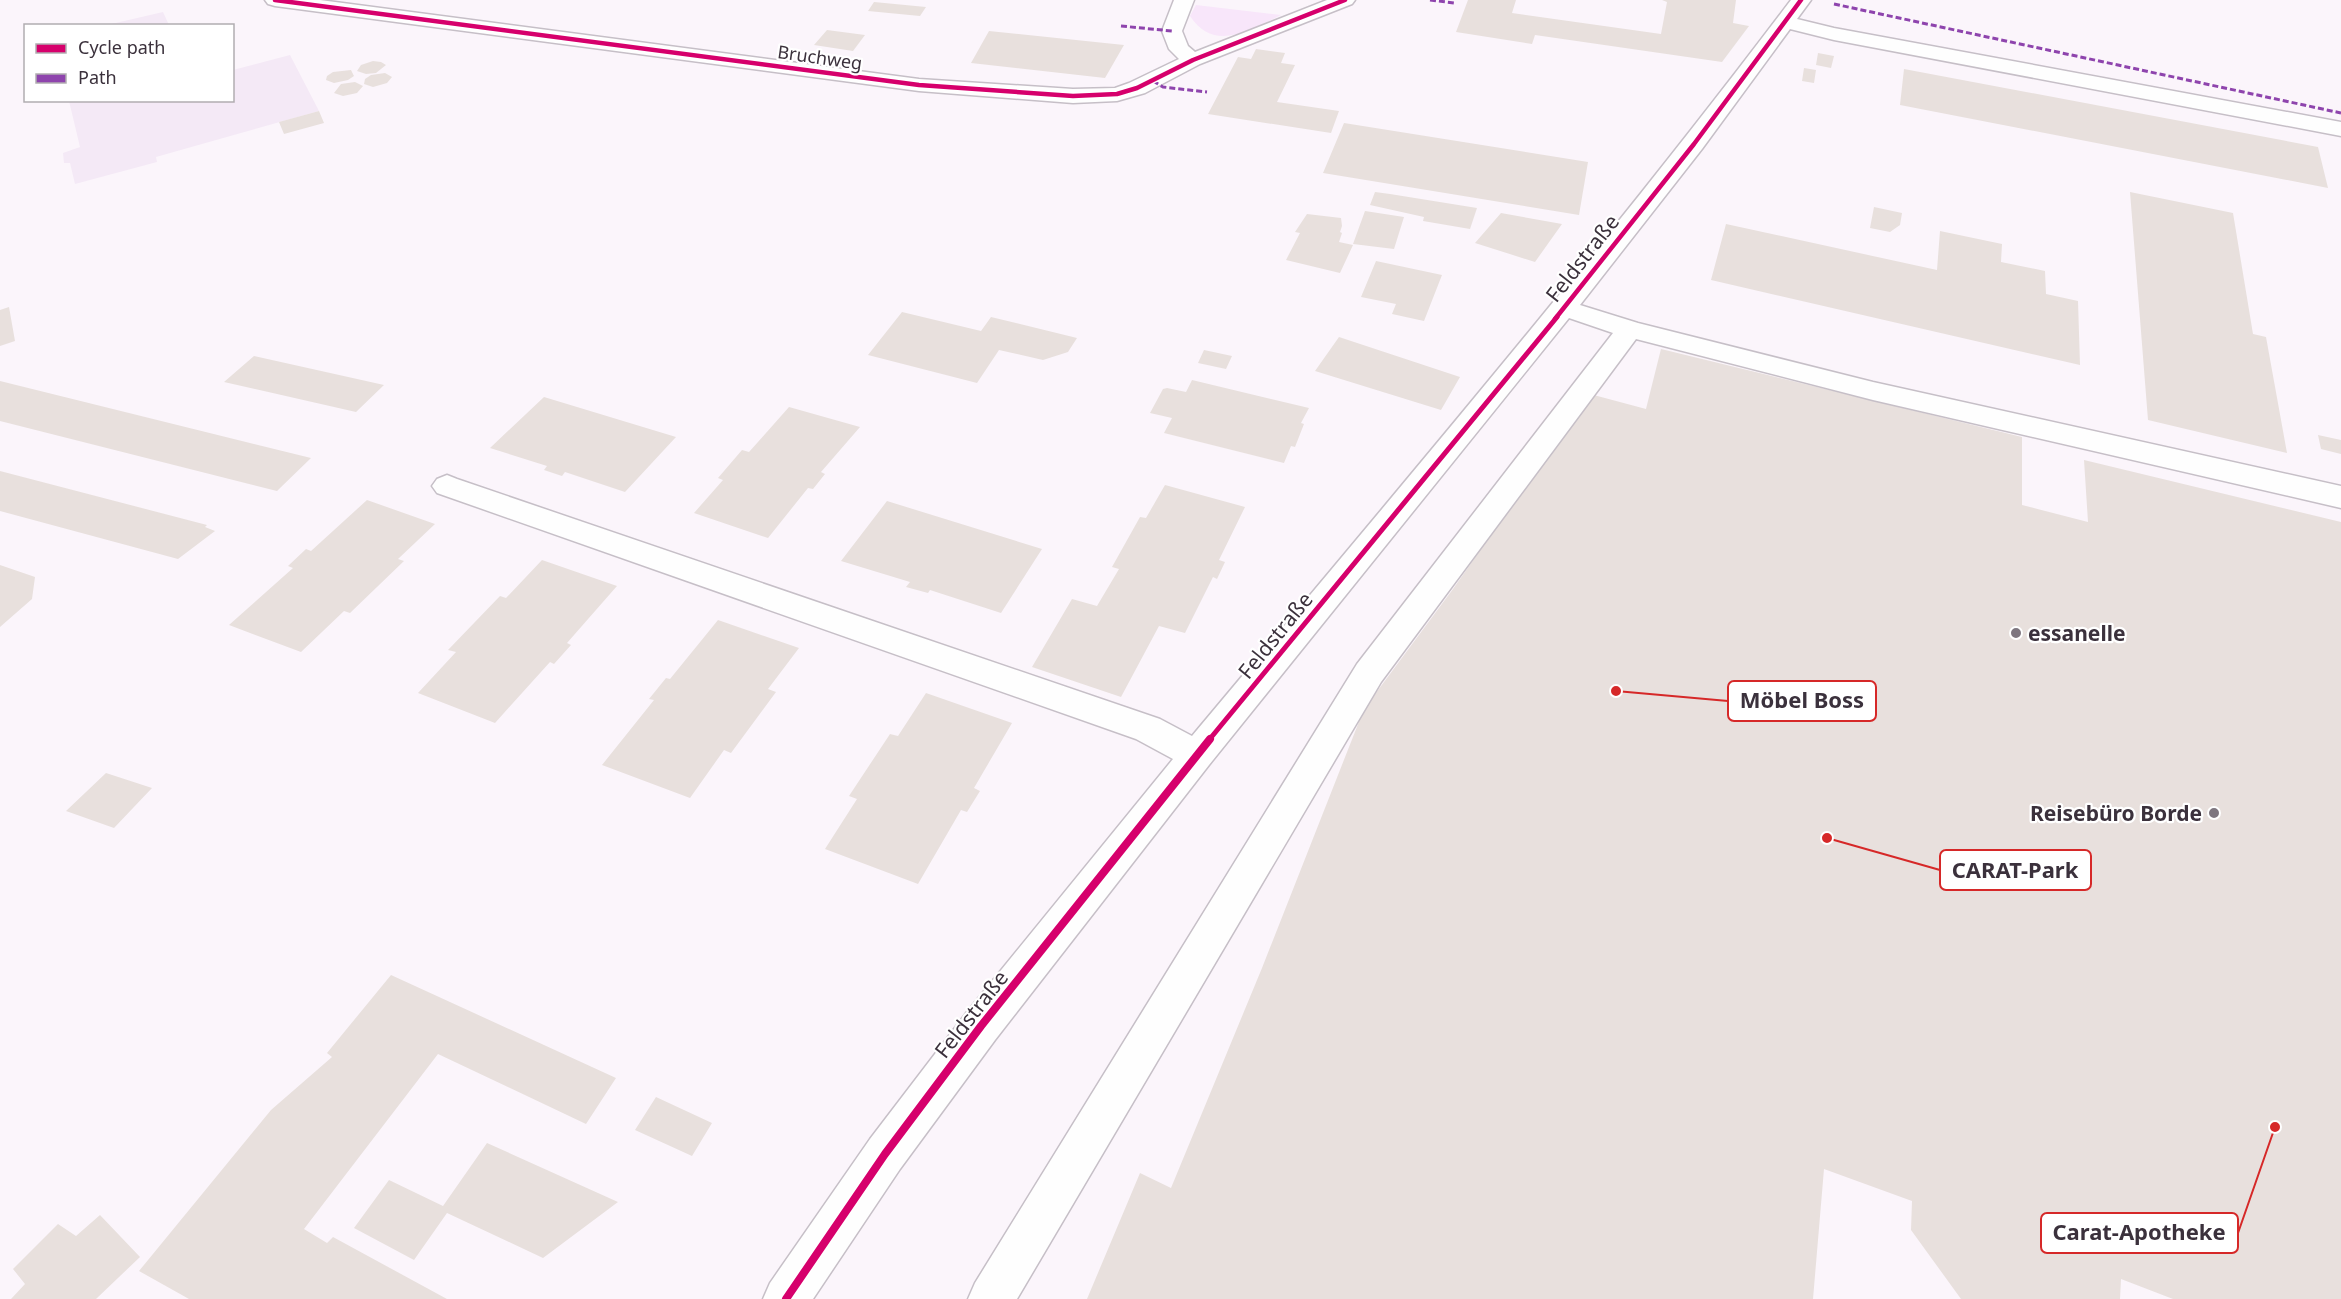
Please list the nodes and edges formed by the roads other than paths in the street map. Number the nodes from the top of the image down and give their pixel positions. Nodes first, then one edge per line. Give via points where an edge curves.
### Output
1 (275, 0) edge
2 (1184, 0) edge
3 (1345, 0) edge
4 (1793, 11) edge
5 (1193, 60) junction
6 (2341, 129) edge
7 (1564, 308) junction
8 (1630, 329) junction
9 (447, 486) dead end
10 (2341, 497) edge
11 (1197, 755) junction
12 (786, 1299) edge
13 (992, 1299) edge

1 - 5 street, Bruchweg via 919,85 1018,93 1117,94
2 - 5 street via 1172,31 1179,49
3 - 5 street, Bruchweg
4 - 6 street via 1834,34
4 - 7 street, Feldstraße
7 - 8 street
7 - 11 street, Feldstraße
8 - 10 street via 1873,391
8 - 13 street via 1369,673
9 - 11 street via 1148,729
11 - 12 street, Feldstraße via 981,1026 885,1154

